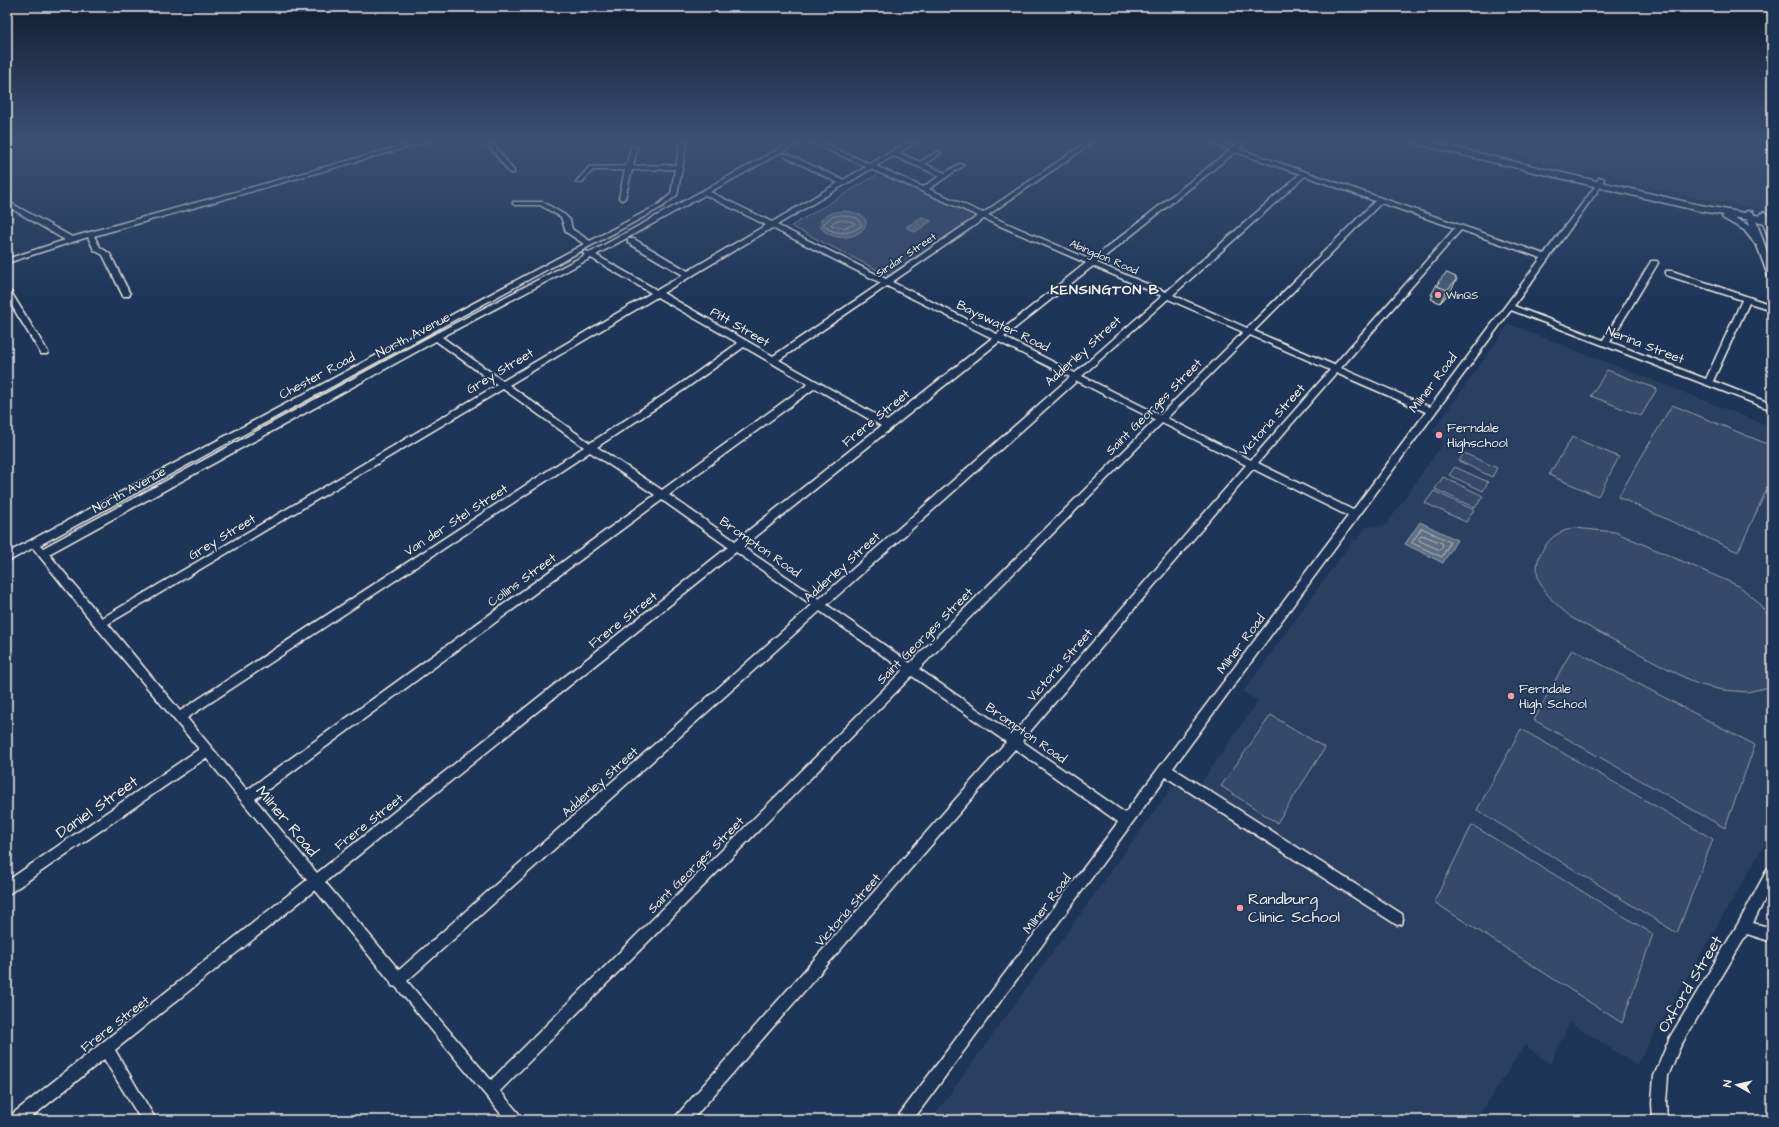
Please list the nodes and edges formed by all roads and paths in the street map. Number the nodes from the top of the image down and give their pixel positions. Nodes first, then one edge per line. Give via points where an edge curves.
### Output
1 (236, 194) edge
2 (623, 194) edge
3 (674, 194) edge
4 (702, 194) edge
5 (708, 194) edge
6 (825, 194) edge
7 (931, 194) edge
8 (1016, 194) edge
9 (1180, 194) edge
10 (1282, 194) edge
11 (1358, 194) edge
12 (1591, 194) edge
13 (1645, 194) edge
14 (1658, 194) edge
15 (622, 198) dead end
16 (1379, 201) junction
17 (7, 203) edge
18 (515, 203) dead end
19 (1696, 208) junction
20 (1750, 214) junction
21 (983, 216) junction
22 (1769, 217) edge
23 (772, 225) junction
24 (1459, 228) junction
25 (90, 234) junction
26 (1772, 237) edge
27 (70, 240) junction
28 (631, 240) dead end
29 (1759, 243) junction
30 (589, 244) junction
31 (580, 249) junction
32 (591, 255) junction
33 (1545, 258) junction
34 (7, 261) edge
35 (1654, 263) dead end
36 (1092, 264) junction
37 (1669, 273) dead end
38 (690, 275) junction
39 (1772, 276) edge
40 (886, 282) junction
41 (7, 292) edge
42 (126, 294) dead end
43 (658, 294) junction
44 (1167, 295) junction
45 (1746, 300) junction
46 (1509, 307) junction
47 (1770, 307) edge
48 (1248, 332) junction
49 (436, 338) junction
50 (998, 338) junction
51 (744, 343) junction
52 (1605, 344) junction
53 (44, 352) dead end
54 (773, 360) junction
55 (1336, 370) junction
56 (1076, 376) junction
57 (1708, 383) junction
58 (814, 384) junction
59 (503, 385) junction
60 (1772, 407) edge
61 (1431, 411) junction
62 (1162, 419) junction
63 (888, 426) junction
64 (590, 447) junction
65 (1252, 464) junction
66 (662, 495) junction
67 (1354, 514) junction
68 (38, 548) junction
69 (737, 548) junction
70 (7, 558) edge
71 (820, 606) junction
72 (100, 624) junction
73 (911, 670) junction
74 (180, 717) junction
75 (1014, 742) junction
76 (206, 751) junction
77 (1166, 770) junction
78 (246, 798) junction
79 (1128, 821) junction
80 (1772, 872) edge
81 (316, 882) junction
82 (7, 889) edge
83 (1397, 919) dead end
84 (1744, 927) junction
85 (1772, 935) edge
86 (397, 981) junction
87 (106, 1049) junction
88 (490, 1091) junction
89 (16, 1120) edge
90 (148, 1120) edge
91 (515, 1120) edge
92 (682, 1120) edge
93 (904, 1120) edge
94 (1660, 1120) edge

1 - 25 street
2 - 15 street
3 - 30 street, Chester Road via 670,200
4 - 32 street, North Avenue
5 - 23 street, Bayswater Road
6 - 23 street, Grey Street
7 - 21 street, Abingdon Road
8 - 21 street, Sirdar Street
9 - 36 street, Frere Street
10 - 44 street, Adderley Street
11 - 16 street
12 - 33 street, Milner Road
13 - 19 main road
14 - 20 main road
16 - 24 street
16 - 48 street, Saint Georges Street
17 - 27 street
18 - 30 street via 540,204 563,216 569,230
19 - 20 main road
19 - 29 main road via 1740,223
20 - 22 main road
20 - 29 street
21 - 36 street, Abingdon Road
21 - 40 street, Sirdar Street
22 - 26 street
23 - 38 street, Grey Street
23 - 40 street, Bayswater Road
24 - 33 street
24 - 55 street, Victoria Street
25 - 27 street
25 - 42 street via 97,248 106,254
27 - 34 street
28 - 38 street
29 - 39 street
30 - 31 street, Chester Road
31 - 32 street, Pitt Street
31 - 68 street, Chester Road
32 - 43 street, Pitt Street
32 - 49 street, North Avenue
33 - 46 street, Milner Road
35 - 52 street
36 - 44 street, Abingdon Road
36 - 50 street, Frere Street
37 - 45 street
38 - 43 street, Grey Street
40 - 50 street, Bayswater Road
40 - 54 street, Sirdar Street
41 - 53 street
43 - 51 street, Pitt Street
43 - 59 street, Grey Street
44 - 48 street, Abingdon Road
44 - 56 street, Adderley Street
45 - 47 street
45 - 57 street
46 - 52 street, Nerina Street
46 - 61 street, Milner Road
48 - 55 street, Abingdon Road
48 - 62 street, Saint Georges Street
49 - 59 street, Brompton Road
49 - 68 street, North Avenue
50 - 56 street, Bayswater Road
50 - 63 street, Frere Street
51 - 54 street, Pitt Street
51 - 64 street, Van der Stel Street
52 - 57 street, Nerina Street
54 - 58 street, Pitt Street
55 - 61 street, Abingdon Road
55 - 65 street, Victoria Street
56 - 62 street, Bayswater Road
56 - 71 street, Adderley Street
57 - 60 street, Nerina Street
58 - 63 street, Pitt Street
58 - 66 street, Collins Street
59 - 64 street, Brompton Road
59 - 72 street, Grey Street
61 - 67 street, Milner Road
62 - 65 street, Bayswater Road
62 - 73 street, Saint Georges Street
63 - 69 street, Frere Street
64 - 66 street, Brompton Road
64 - 74 street, Van der Stel Street
65 - 67 street, Bayswater Road
65 - 75 street, Victoria Street
66 - 69 street, Brompton Road
66 - 78 street, Collins Street
67 - 77 street, Milner Road
68 - 70 street, Chester Road
68 - 72 street, Milner Road
69 - 71 street, Brompton Road
69 - 81 street, Frere Street
71 - 73 street, Brompton Road
71 - 86 street, Adderley Street
72 - 74 street, Milner Road
73 - 75 street, Brompton Road
73 - 88 street, Saint Georges Street
74 - 76 street, Milner Road
75 - 79 street, Brompton Road
75 - 92 street, Victoria Street
76 - 78 street, Milner Road
76 - 82 street, Daniel Street
77 - 79 street, Milner Road
77 - 83 street
78 - 81 street, Milner Road
79 - 93 street, Milner Road
80 - 84 street, Oxford Street
81 - 86 street, Milner Road
81 - 87 street, Frere Street
84 - 85 street
84 - 94 street, Oxford Street via 1675,1042 1661,1076
86 - 88 street, Milner Road
87 - 89 street, Frere Street
87 - 90 street
88 - 91 street, Milner Road

